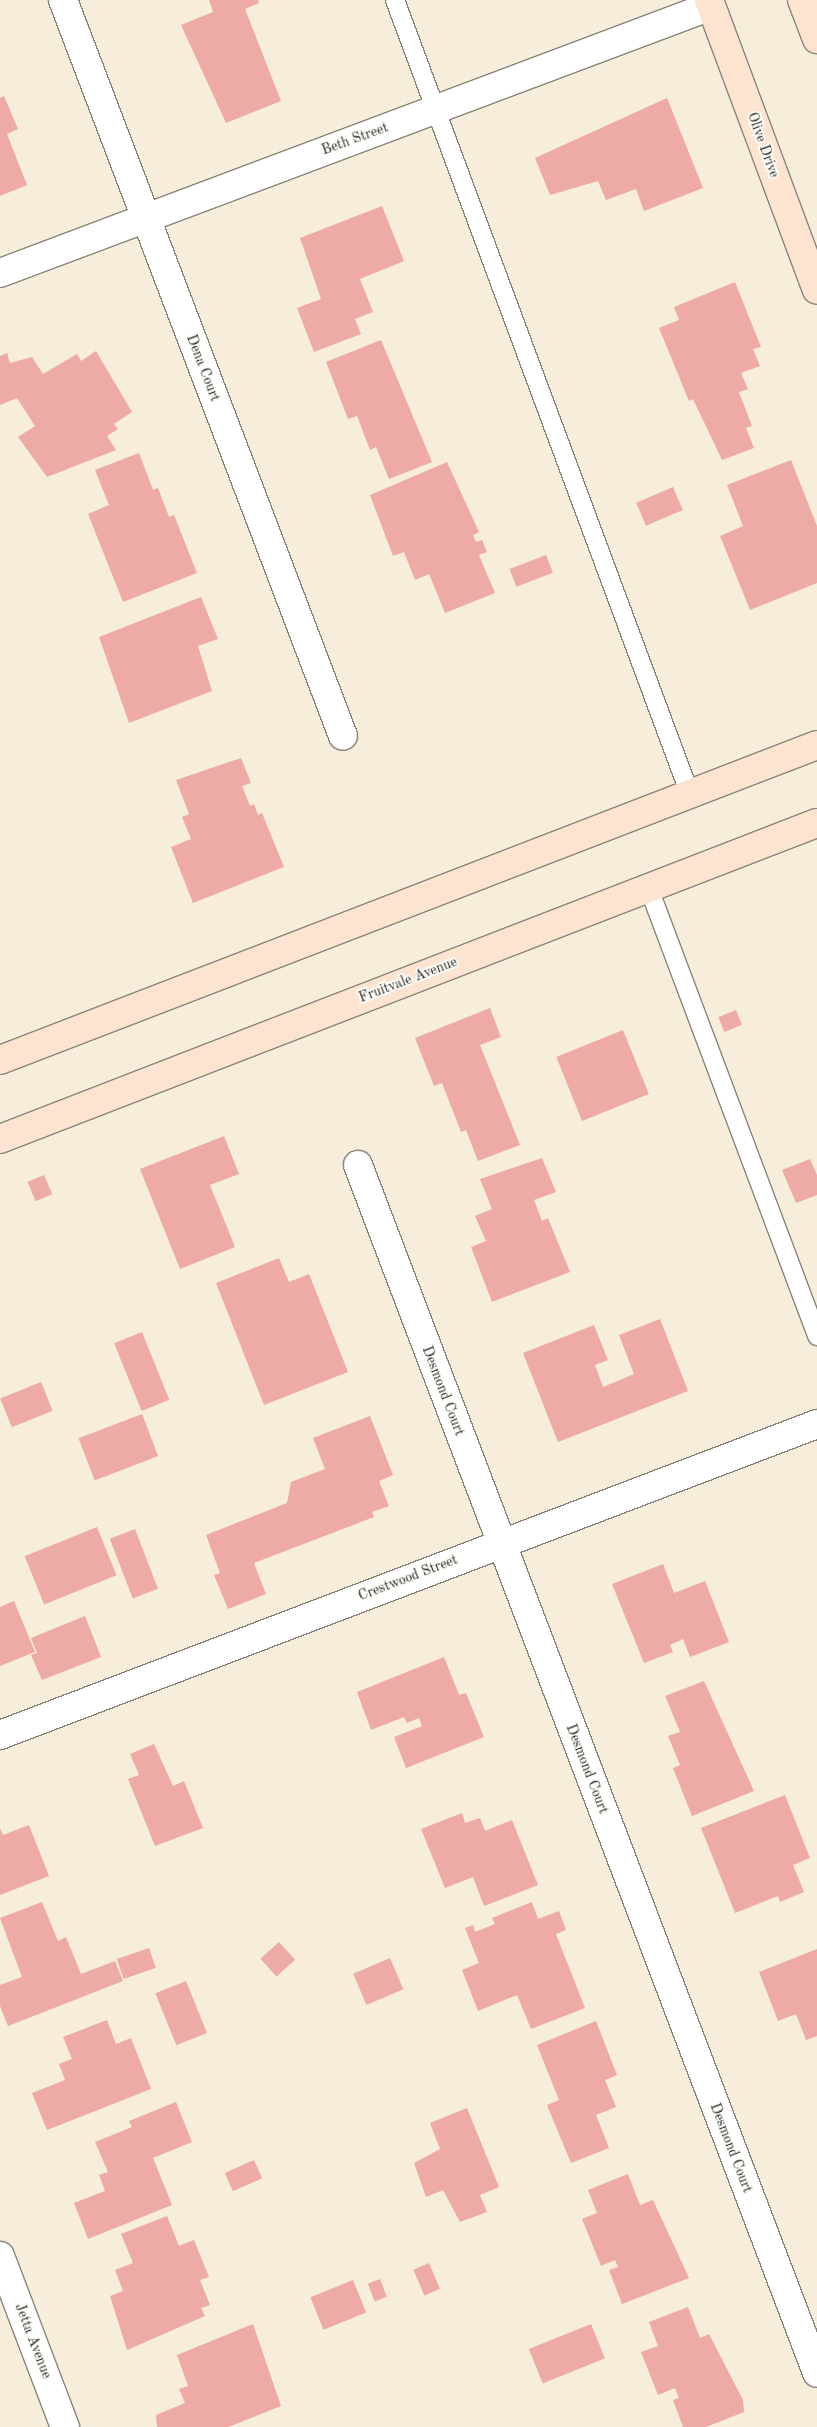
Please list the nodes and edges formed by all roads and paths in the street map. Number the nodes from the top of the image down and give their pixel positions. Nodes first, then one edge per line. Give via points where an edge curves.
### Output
1 (63, 0) edge
2 (395, 0) edge
3 (802, 0) edge
4 (710, 3) edge
5 (817, 39) edge
6 (437, 108) junction
7 (146, 217) junction
8 (0, 273) edge
9 (817, 290) edge
10 (343, 736) dead end
11 (817, 745) edge
12 (689, 792) junction
13 (817, 823) edge
14 (648, 886) junction
15 (0, 1060) edge
16 (0, 1139) edge
17 (358, 1165) dead end
18 (817, 1336) edge
19 (817, 1424) edge
20 (501, 1542) junction
21 (0, 1735) edge
22 (0, 2256) edge
23 (817, 2373) edge
24 (65, 2427) edge

1 - 7 street, Dena Court
2 - 6 lane
3 - 5 main road
4 - 6 street, Beth Street
4 - 9 main road, Olive Drive
6 - 7 street, Beth Street
6 - 12 lane
7 - 8 street, Beth Street
7 - 10 street, Dena Court
11 - 12 main road
12 - 15 main road
13 - 14 main road, Fruitvale Avenue
14 - 16 main road, Fruitvale Avenue
14 - 18 lane
17 - 20 street, Desmond Court
19 - 20 street, Crestwood Street
20 - 21 street, Crestwood Street
20 - 23 street, Desmond Court
22 - 24 street, Jetta Avenue

